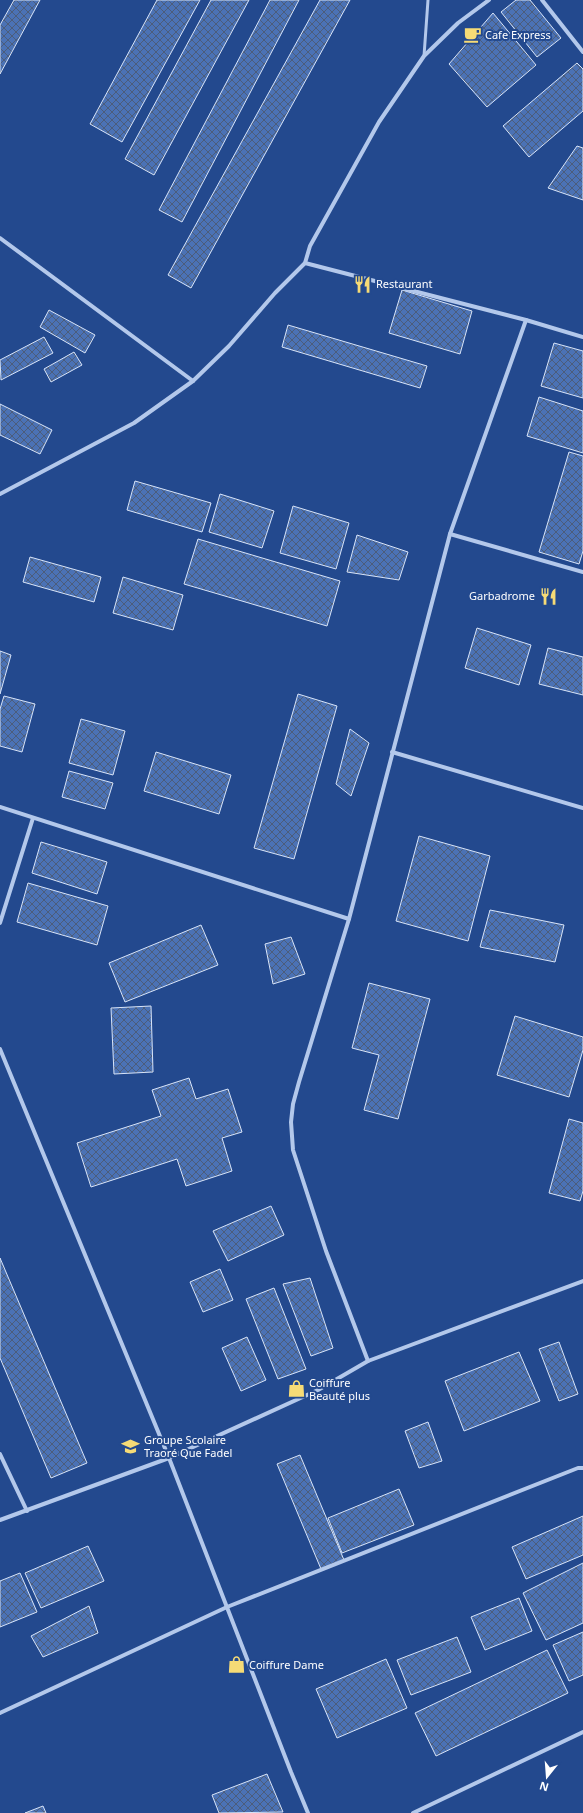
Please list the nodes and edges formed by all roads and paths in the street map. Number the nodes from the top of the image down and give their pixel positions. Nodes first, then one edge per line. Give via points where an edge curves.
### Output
1 (428, 0) edge
2 (489, 0) edge
3 (542, 0) edge
4 (583, 52) edge
5 (424, 56) junction
6 (0, 238) edge
7 (304, 263) junction
8 (526, 320) junction
9 (583, 337) edge
10 (193, 381) junction
11 (0, 494) edge
12 (450, 534) junction
13 (583, 572) edge
14 (392, 752) junction
15 (0, 807) edge
16 (583, 808) edge
17 (33, 818) junction
18 (349, 919) junction
19 (0, 923) edge
20 (0, 1049) edge
21 (583, 1281) edge
22 (368, 1361) junction
23 (0, 1454) edge
24 (169, 1458) junction
25 (583, 1468) edge
26 (27, 1511) junction
27 (0, 1520) edge
28 (226, 1607) junction
29 (0, 1713) edge
30 (583, 1732) edge
31 (308, 1813) edge
32 (413, 1813) edge

1 - 5 lane
2 - 5 street via 458,23
3 - 4 street
5 - 7 street via 379,122 310,246
6 - 10 street
7 - 8 street
7 - 10 street via 274,293 229,346
8 - 9 street
8 - 12 street
10 - 11 street via 134,423
12 - 13 street
12 - 14 street
14 - 16 street
14 - 18 street
15 - 17 street
17 - 18 street
17 - 19 street
18 - 22 street via 299,1082 291,1122 293,1150 326,1251
20 - 24 street
21 - 22 street
22 - 24 street via 318,1390
23 - 26 street
24 - 26 street
24 - 28 street
25 - 28 street
26 - 27 street
28 - 29 street
28 - 31 street
30 - 32 street

